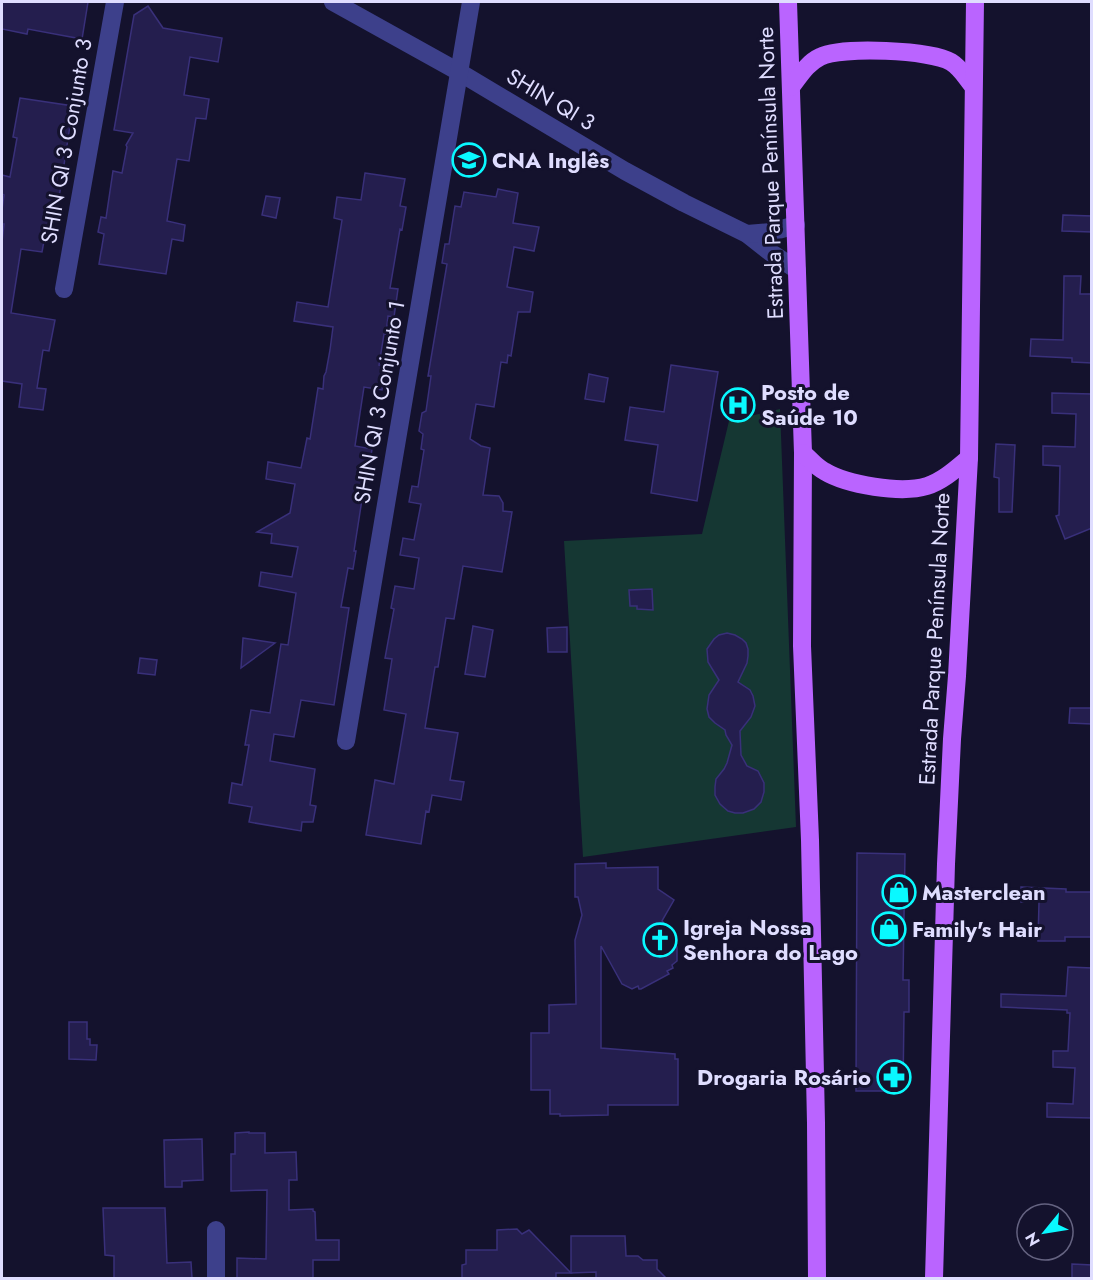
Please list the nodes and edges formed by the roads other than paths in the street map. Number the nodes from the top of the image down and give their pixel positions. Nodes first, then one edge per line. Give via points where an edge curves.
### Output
1 (115, 2) edge
2 (333, 2) edge
3 (471, 2) edge
4 (788, 2) edge
5 (975, 2) edge
6 (459, 72) junction
7 (973, 86) junction
8 (791, 87) junction
9 (796, 225) junction
10 (747, 234) junction
11 (797, 270) junction
12 (64, 289) dead end
13 (803, 453) junction
14 (969, 458) junction
15 (346, 741) dead end
16 (216, 1230) dead end
17 (216, 1278) edge
18 (817, 1278) edge
19 (934, 1278) edge

1 - 12 street, SHIN QI 3 Conjunto 3
2 - 6 street, SHIN QI 3
3 - 6 street, SHIN QI 3 Conjunto 1
4 - 8 main road, Estrada Parque Península Norte
5 - 7 main road, Estrada Parque Península Norte
6 - 10 street, SHIN QI 3 via 625,171
6 - 15 street, SHIN QI 3 Conjunto 1
7 - 8 main road via 959,68 941,58 873,51 820,57
7 - 14 main road, Estrada Parque Península Norte
8 - 9 main road, Estrada Parque Península Norte
9 - 10 street
9 - 11 main road, Estrada Parque Península Norte
10 - 11 street, SHIN QI 3
11 - 13 main road, Estrada Parque Península Norte
13 - 14 main road via 823,471 841,480 893,488 927,486
13 - 18 main road, Estrada Parque Península Norte via 802,646
14 - 19 main road, Estrada Parque Península Norte via 946,853
16 - 17 street

